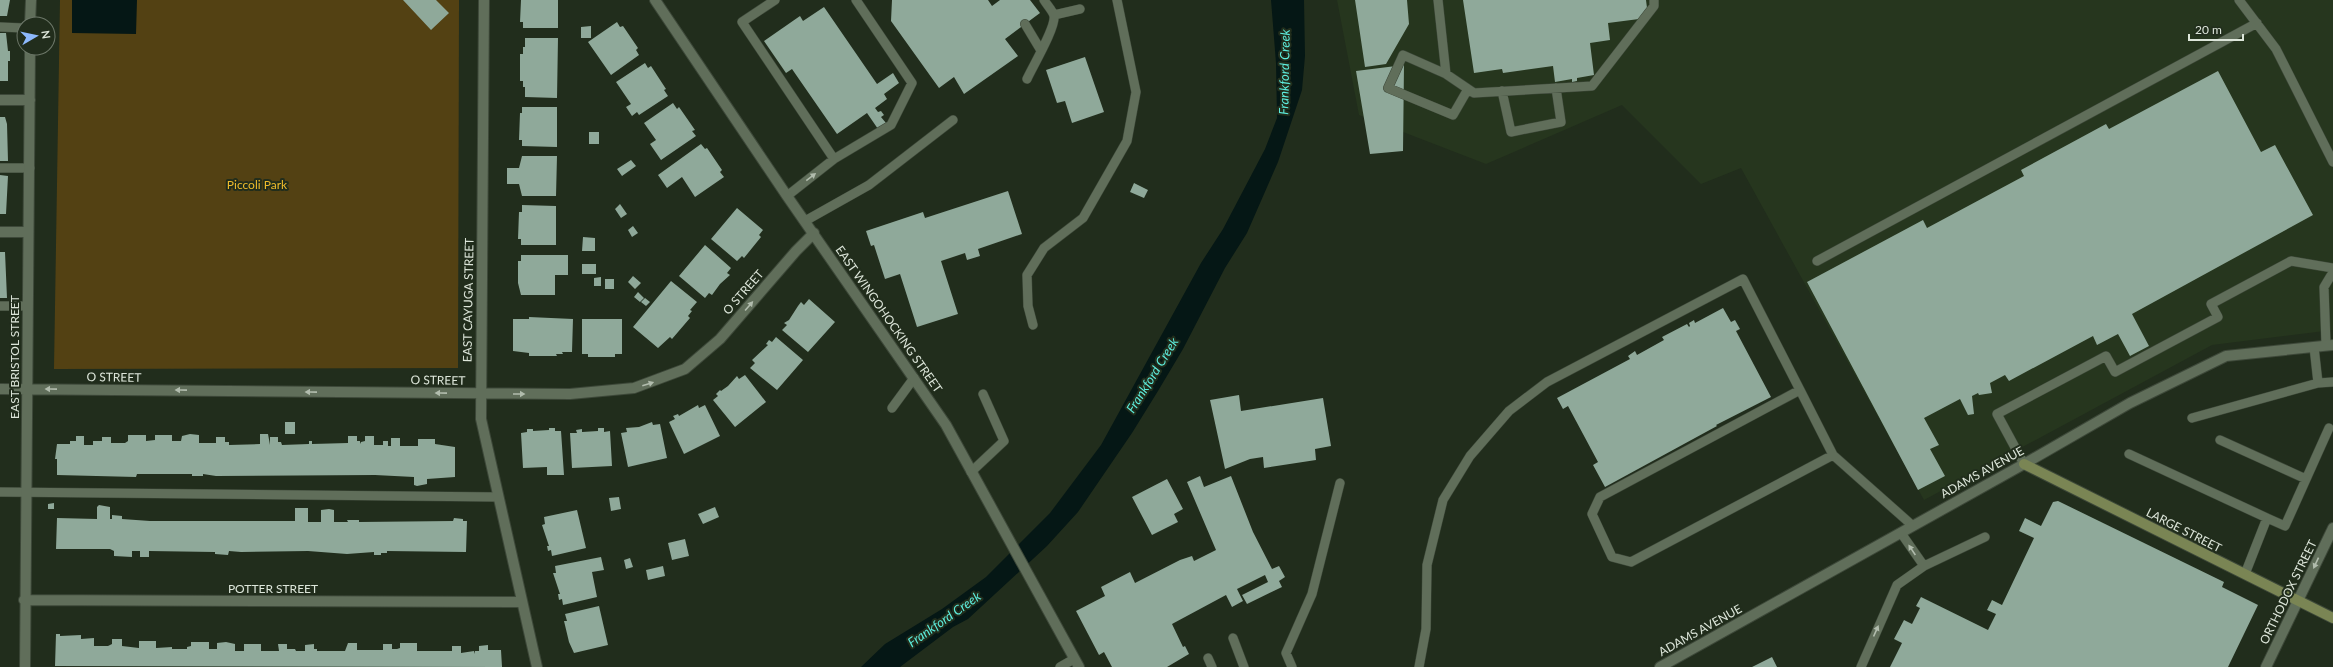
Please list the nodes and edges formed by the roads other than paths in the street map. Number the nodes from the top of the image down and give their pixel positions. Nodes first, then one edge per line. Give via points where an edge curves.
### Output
1 (31, 0) edge
2 (484, 0) edge
3 (655, 0) edge
4 (775, 0) edge
5 (856, 0) edge
6 (1044, 0) edge
7 (1117, 0) edge
8 (1438, 0) edge
9 (1654, 0) edge
10 (2239, 0) edge
11 (1080, 9) dead end
12 (1054, 15) junction
13 (30, 16) edge
14 (2258, 23) junction
15 (1025, 24) dead end
16 (0, 27) edge
17 (16, 28) edge
18 (1040, 50) junction
19 (30, 56) edge
20 (1446, 74) junction
21 (1027, 79) dead end
22 (1556, 88) junction
23 (1468, 89) junction
24 (1502, 91) junction
25 (0, 100) edge
26 (30, 100) junction
27 (953, 120) dead end
28 (834, 159) junction
29 (2333, 162) edge
30 (0, 168) edge
31 (30, 168) junction
32 (787, 196) junction
33 (805, 221) junction
34 (0, 232) edge
35 (28, 232) junction
36 (814, 234) junction
37 (1817, 261) dead end
38 (2333, 268) edge
39 (2333, 272) edge
40 (0, 306) edge
41 (27, 306) junction
42 (1033, 325) dead end
43 (2329, 345) edge
44 (2314, 347) junction
45 (914, 378) junction
46 (2333, 382) edge
47 (2318, 383) junction
48 (0, 389) edge
49 (27, 389) junction
50 (1800, 390) junction
51 (480, 394) junction
52 (983, 394) dead end
53 (892, 408) dead end
54 (2192, 418) dead end
55 (2329, 428) dead end
56 (2220, 440) dead end
57 (2129, 454) dead end
58 (1833, 455) junction
59 (2024, 464) junction
60 (971, 472) junction
61 (2306, 479) junction
62 (1340, 483) dead end
63 (0, 492) edge
64 (26, 494) junction
65 (498, 497) junction
66 (2267, 518) junction
67 (1913, 526) junction
68 (2333, 528) edge
69 (1901, 533) junction
70 (1984, 537) dead end
71 (1924, 566) junction
72 (2245, 574) junction
73 (24, 600) junction
74 (2298, 601) junction
75 (522, 602) junction
76 (2333, 618) edge
77 (1233, 638) dead end
78 (1208, 658) dead end
79 (1076, 663) edge
80 (25, 667) edge
81 (537, 667) edge
82 (1060, 667) edge
83 (1212, 667) edge
84 (1244, 667) edge
85 (1292, 667) edge
86 (1419, 667) edge
87 (1660, 667) edge
88 (1861, 667) edge
89 (2266, 667) edge

1 - 13 street
2 - 51 street, EAST CAYUGA STREET
3 - 32 street, EAST WINGOHOCKING STREET
4 - 28 lane via 742,22
5 - 28 lane via 912,83 890,125
6 - 12 lane
7 - 42 lane via 1136,92 1127,141 1083,218 1044,248 1027,275 1028,306
8 - 20 lane
9 - 22 lane via 1654,6 1592,86
10 - 14 lane
11 - 12 lane
12 - 18 lane via 1054,26
14 - 29 lane via 2276,49
14 - 37 lane
15 - 18 lane
16 - 17 lane
18 - 21 lane
19 - 26 street, EAST BRISTOL STREET
20 - 23 lane
20 - 23 lane via 1403,55 1388,88 1453,115
22 - 24 lane
22 - 24 lane via 1561,122 1511,132
23 - 24 lane via 1474,93
25 - 26 street
26 - 31 street, EAST BRISTOL STREET
27 - 33 lane via 869,185
32 -> 28 lane
30 - 31 lane
31 - 35 street, EAST BRISTOL STREET
32 - 33 street, EAST WINGOHOCKING STREET
33 - 36 street, EAST WINGOHOCKING STREET
34 - 35 street
35 - 41 street, EAST BRISTOL STREET
36 - 45 street, EAST WINGOHOCKING STREET
51 -> 36 street, O STREET via 606,392 634,388 685,369 720,339 796,251
38 - 59 lane via 2291,261 2211,304 2218,317 2115,372 2106,356 1997,414
39 - 43 lane via 2324,287
40 - 41 lane
41 - 49 street, EAST BRISTOL STREET
43 - 44 street, ADAMS AVENUE
44 - 47 lane
44 - 59 street, ADAMS AVENUE via 2226,356 2130,403
45 - 53 lane
45 - 60 street, EAST WINGOHOCKING STREET via 946,425
46 - 47 lane
47 - 54 lane
48 - 49 street, O STREET
51 -> 49 street, O STREET
49 - 64 street, EAST BRISTOL STREET
50 - 58 lane
50 - 58 lane via 1600,497 1592,514 1612,557 1631,562
50 - 86 lane via 1743,279 1547,382 1508,411 1470,456 1443,500 1427,565 1426,629
51 - 65 street, EAST CAYUGA STREET via 481,419
52 - 60 lane via 1004,441
55 - 61 lane
56 - 61 lane
57 - 66 lane
58 - 67 lane
59 - 67 street, ADAMS AVENUE
59 - 72 street, LARGE STREET
60 - 79 street, EAST WINGOHOCKING STREET
61 - 66 lane via 2285,526
62 - 85 lane via 1312,594 1286,653
63 - 64 lane
64 - 65 lane
64 - 73 street, EAST BRISTOL STREET
65 - 75 street, EAST CAYUGA STREET
66 - 72 lane
67 - 69 street, ADAMS AVENUE
68 -> 74 street, ORTHODOX STREET
71 -> 69 lane
69 - 87 street, ADAMS AVENUE
70 - 71 lane
88 -> 71 lane via 1896,585
72 - 74 street, LARGE STREET
73 - 75 street, POTTER STREET
73 - 80 street, EAST BRISTOL STREET
74 - 76 street, LARGE STREET
74 - 89 street, ORTHODOX STREET
75 - 81 street, EAST CAYUGA STREET
77 - 84 lane
78 - 83 lane
79 - 82 lane

